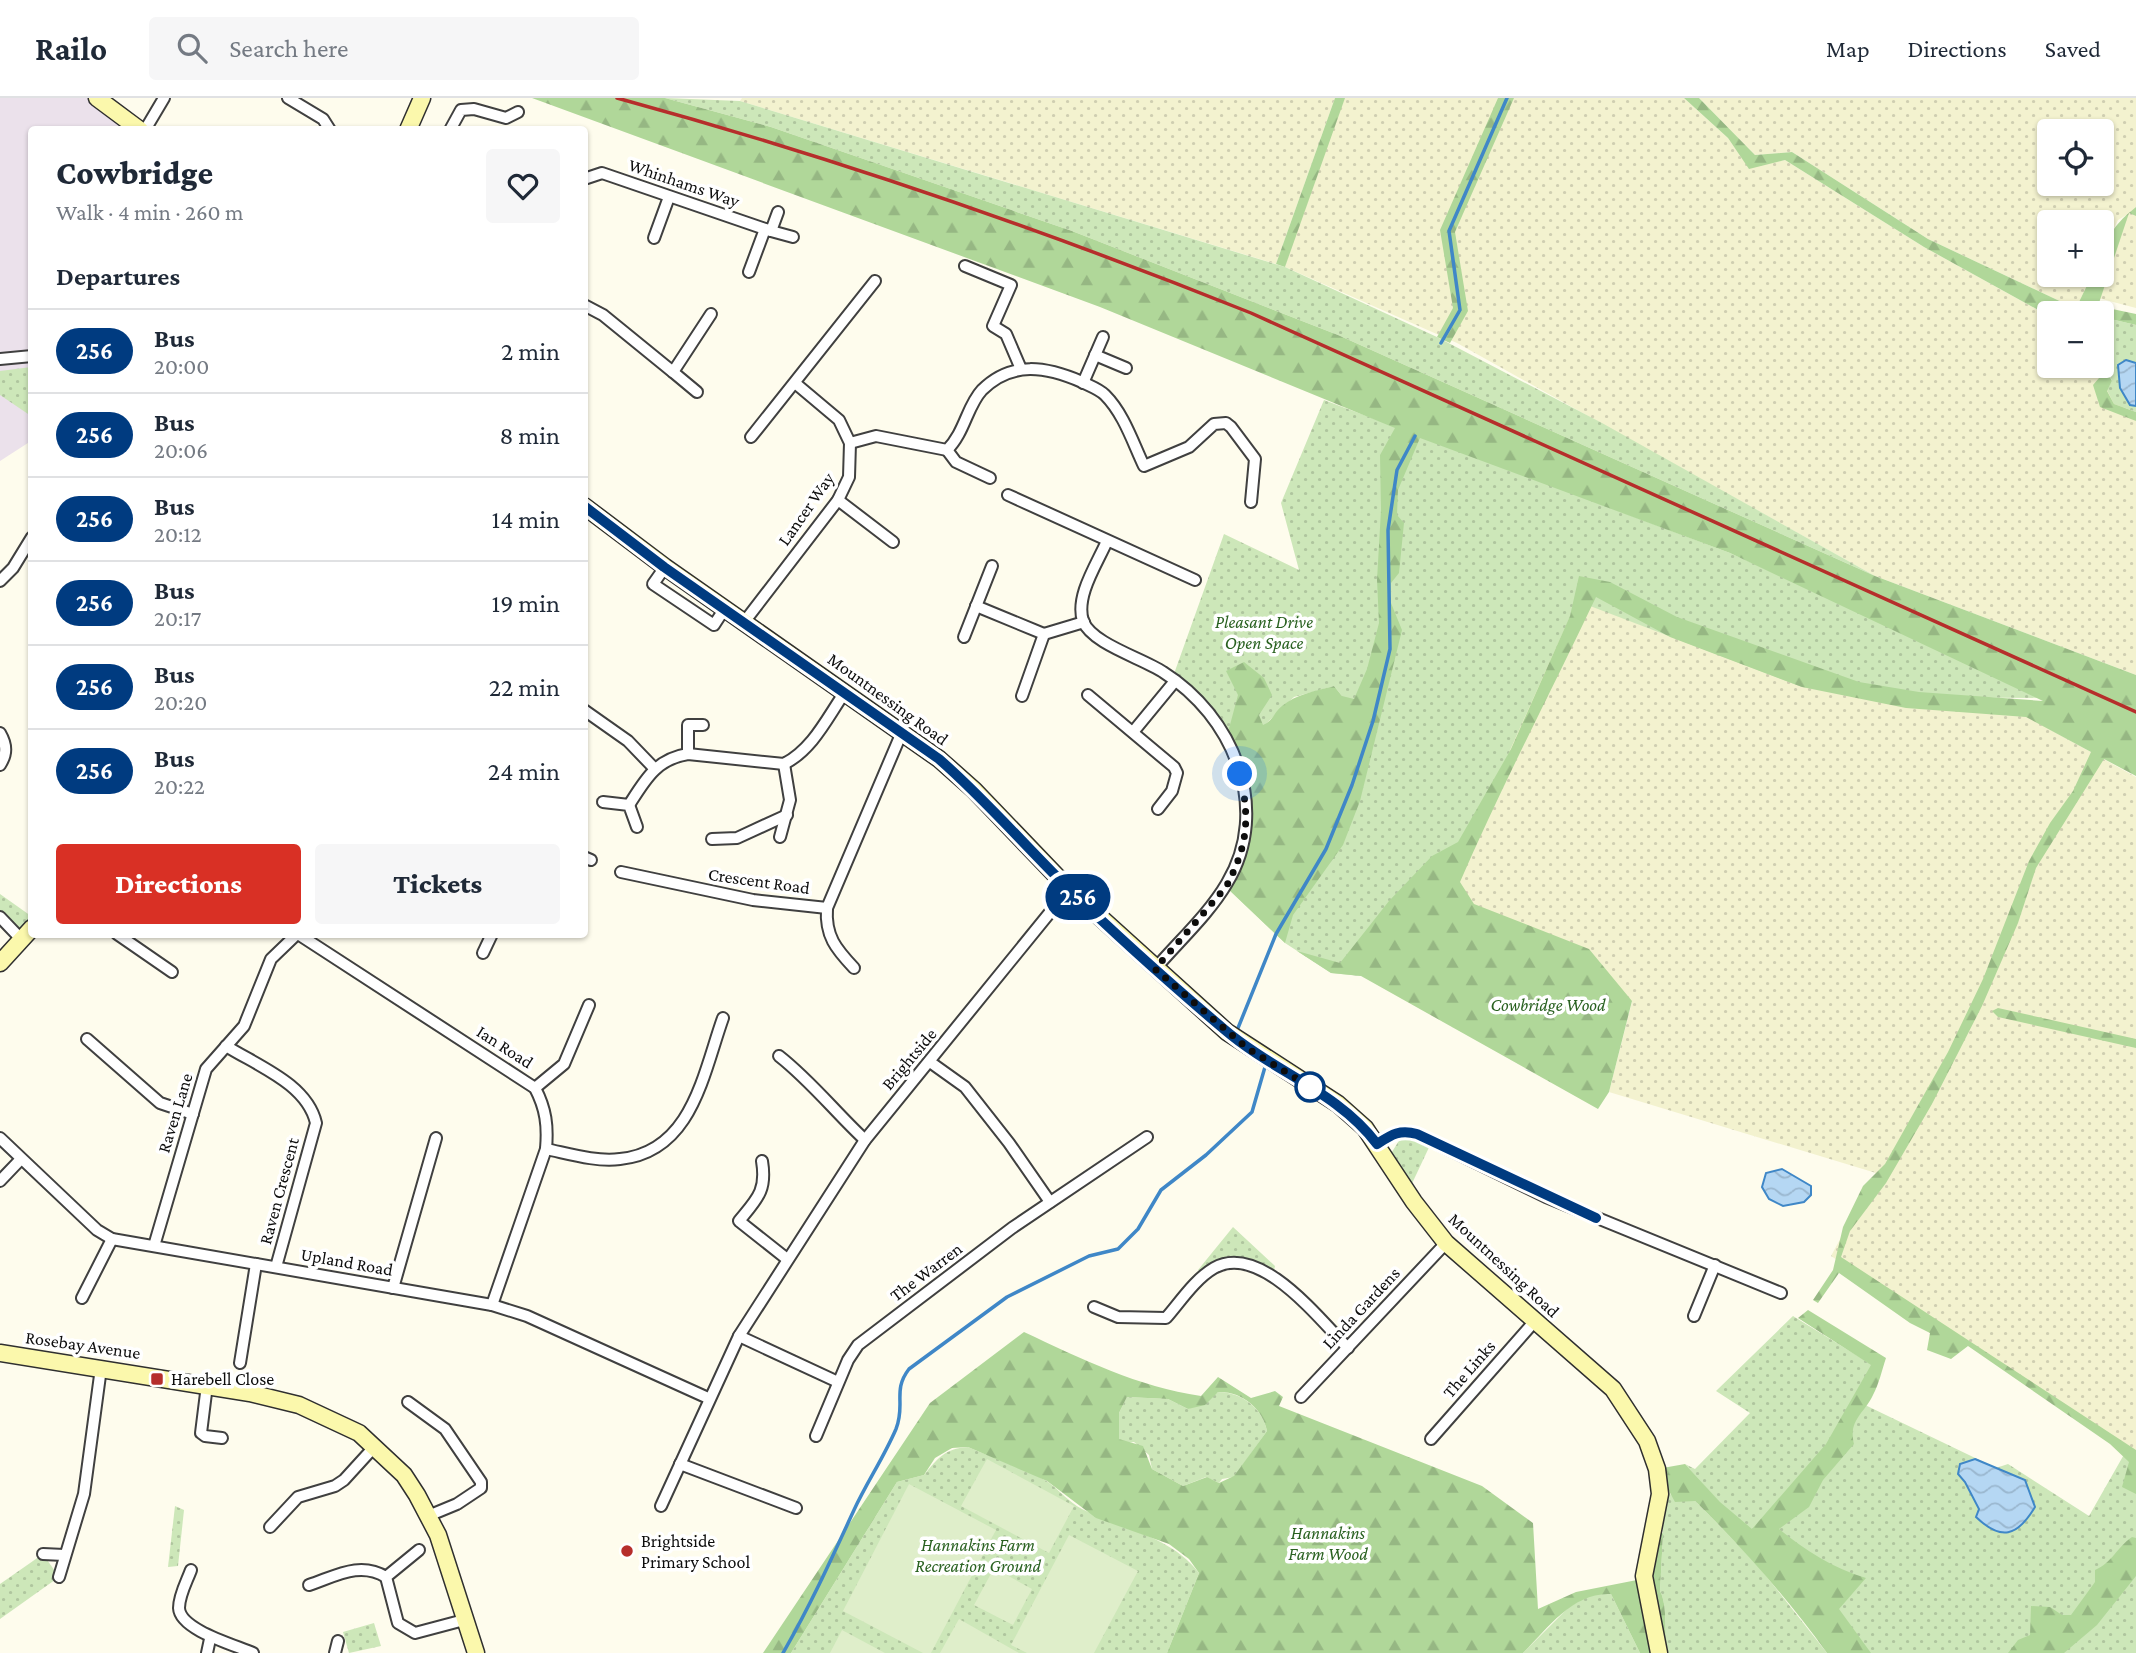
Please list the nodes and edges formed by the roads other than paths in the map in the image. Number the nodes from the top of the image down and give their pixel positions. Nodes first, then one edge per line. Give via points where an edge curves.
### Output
1 (97, 98) edge
2 (288, 98) edge
3 (422, 98) edge
4 (162, 102) edge
5 (518, 112) dead end
6 (135, 126) edge
7 (147, 126) edge
8 (327, 126) edge
9 (410, 126) edge
10 (452, 126) edge
11 (588, 177) edge
12 (669, 197) junction
13 (778, 212) dead end
14 (768, 230) junction
15 (654, 237) dead end
16 (793, 237) dead end
17 (965, 266) dead end
18 (749, 272) dead end
19 (875, 281) dead end
20 (588, 307) edge
21 (710, 314) dead end
22 (1103, 337) dead end
23 (1096, 355) junction
24 (28, 356) edge
25 (0, 359) edge
26 (1021, 369) junction
27 (1126, 369) dead end
28 (673, 372) junction
29 (795, 383) junction
30 (1083, 383) junction
31 (697, 392) dead end
32 (751, 437) dead end
33 (850, 443) junction
34 (950, 447) junction
35 (990, 478) dead end
36 (1008, 495) dead end
37 (838, 500) junction
38 (1251, 502) dead end
39 (588, 509) edge
40 (1107, 541) junction
41 (893, 542) dead end
42 (28, 544) edge
43 (992, 566) dead end
44 (1195, 580) dead end
45 (0, 581) edge
46 (976, 606) junction
47 (745, 621) junction
48 (1084, 622) junction
49 (1044, 634) junction
50 (964, 637) dead end
51 (1175, 681) junction
52 (845, 692) junction
53 (1088, 695) dead end
54 (1022, 696) dead end
55 (588, 713) edge
56 (703, 725) dead end
57 (902, 732) junction
58 (1133, 732) junction
59 (0, 733) edge
60 (688, 754) junction
61 (784, 764) junction
62 (0, 765) edge
63 (654, 768) junction
64 (603, 802) dead end
65 (629, 805) junction
66 (1158, 810) dead end
67 (787, 815) junction
68 (637, 827) dead end
69 (780, 837) dead end
70 (712, 839) dead end
71 (621, 872) dead end
72 (1069, 889) junction
73 (827, 908) junction
74 (0, 917) edge
75 (26, 933) edge
76 (123, 938) edge
77 (293, 938) edge
78 (303, 938) edge
79 (490, 938) edge
80 (483, 953) dead end
81 (0, 963) edge
82 (854, 968) dead end
83 (1155, 969) junction
84 (172, 972) dead end
85 (589, 1005) dead end
86 (723, 1018) dead end
87 (87, 1039) dead end
88 (226, 1046) junction
89 (779, 1056) dead end
90 (930, 1062) junction
91 (535, 1088) junction
92 (193, 1114) junction
93 (1147, 1137) dead end
94 (0, 1138) edge
95 (436, 1138) dead end
96 (865, 1140) junction
97 (1377, 1144) junction
98 (546, 1149) junction
99 (22, 1159) junction
100 (762, 1161) dead end
101 (0, 1181) edge
102 (1050, 1202) junction
103 (112, 1239) junction
104 (1446, 1242) junction
105 (154, 1246) junction
106 (787, 1259) junction
107 (257, 1264) junction
108 (1715, 1265) junction
109 (276, 1267) junction
110 (393, 1288) junction
111 (1781, 1293) dead end
112 (82, 1298) dead end
113 (492, 1305) junction
114 (1094, 1307) dead end
115 (1694, 1316) dead end
116 (1534, 1322) junction
117 (739, 1336) junction
118 (1348, 1348) junction
119 (0, 1353) edge
120 (240, 1363) dead end
121 (101, 1368) junction
122 (838, 1382) junction
123 (207, 1385) junction
124 (1301, 1397) dead end
125 (708, 1398) junction
126 (408, 1402) dead end
127 (816, 1436) dead end
128 (222, 1438) dead end
129 (1431, 1439) dead end
130 (375, 1446) junction
131 (680, 1464) junction
132 (661, 1506) dead end
133 (796, 1508) dead end
134 (428, 1516) junction
135 (270, 1527) dead end
136 (419, 1550) dead end
137 (43, 1554) dead end
138 (64, 1555) junction
139 (191, 1570) dead end
140 (60, 1577) dead end
141 (386, 1577) junction
142 (309, 1585) dead end
143 (464, 1620) junction
144 (210, 1639) junction
145 (338, 1641) dead end
146 (207, 1653) edge
147 (253, 1653) edge
148 (335, 1653) edge
149 (476, 1653) edge
150 (1659, 1653) edge

1 - 6 street
2 - 8 street
3 - 9 street
4 - 7 street
5 - 10 street via 506,118 461,110
11 - 12 street, Whinhams Way via 602,173
12 - 14 street, Whinhams Way
12 - 15 street
13 - 14 street
14 - 16 street, Whinhams Way
14 - 18 street
17 - 26 street via 1011,285 993,326 1006,334
19 - 29 street
20 - 28 street
21 - 28 street
22 - 23 street
23 - 27 street
23 - 30 street
24 - 25 street
26 - 30 street via 1039,367
26 - 34 street via 980,392
28 - 31 street
29 - 32 street
29 - 33 street via 839,420
30 - 38 street via 1105,394 1144,466 1189,447 1214,424 1231,427 1255,459
33 - 34 street via 876,436
33 - 37 street, Lancer Way via 849,477
34 - 35 street via 956,461
36 - 40 street
37 - 41 street
37 - 47 street, Lancer Way
39 - 47 street, Mountnessing Road
40 - 44 street
40 - 48 street via 1081,602
42 - 45 street
43 - 46 street
46 - 49 street
46 - 50 street
47 - 52 street, Mountnessing Road
48 - 49 street
48 - 51 street via 1092,636
49 - 54 street
51 - 58 street
51 - 83 street via 1227,736 1235,753 1248,826 1226,887
52 - 57 street, Mountnessing Road
52 - 61 street via 807,748
53 - 58 street
55 - 63 street via 628,741
56 - 60 street via 688,725
57 - 72 street, Mountnessing Road via 974,790
57 - 73 street, Crescent Road
58 - 66 street via 1177,773 1172,791
59 - 62 street via 6,745
60 - 61 street
60 - 63 street
61 - 67 street via 789,787
63 - 65 street
64 - 65 street
65 - 68 street
67 - 69 street
67 - 70 street via 737,838
71 - 73 street, Crescent Road via 752,900
72 - 83 street, Mountnessing Road
72 - 90 street, Brightside
73 - 82 street via 832,944
74 - 75 street
75 - 81 street
76 - 84 street
77 - 88 street, Raven Lane via 271,959 251,1013
78 - 91 street, Ian Road
79 - 80 street
83 - 97 street, Mountnessing Road via 1247,1048 1338,1104
85 - 91 street via 564,1064
86 - 98 street via 692,1108 674,1136 658,1148 619,1160
87 - 92 street via 160,1103
88 - 92 street, Raven Lane via 206,1069
88 - 109 street, Raven Crescent via 298,1090 316,1123
89 - 96 street via 806,1077
90 - 96 street, Brightside
90 - 102 street via 965,1087
91 - 98 street, Ian Road via 548,1124
92 - 105 street, Raven Lane
93 - 102 street, The Warren
94 - 99 street, Upland Road
95 - 110 street
96 - 106 street, Brightside
97 - 104 street, Mountnessing Road
97 - 108 street via 1395,1133 1417,1134 1546,1197
98 - 113 street, Ian Road
99 - 101 street
99 - 103 street, Upland Road
100 - 106 street via 762,1191 739,1221
102 - 122 street, The Warren via 859,1345
103 - 105 street, Upland Road
103 - 112 street
104 - 116 street, Mountnessing Road
104 - 118 street, Linda Gardens
105 - 107 street, Upland Road
106 - 117 street, Brightside
107 - 109 street, Upland Road
107 - 120 street
108 - 111 street
108 - 115 street
109 - 110 street, Upland Road
110 - 113 street, Upland Road
113 - 125 street, Upland Road via 527,1316
114 - 118 street via 1118,1317 1166,1318 1215,1267 1251,1265 1273,1275
116 - 129 street, The Links
116 - 150 street, Mountnessing Road via 1613,1389 1651,1451 1660,1494 1644,1576
117 - 122 street
117 - 125 street, Brightside
118 - 124 street, Linda Gardens
119 - 121 street, Rosebay Avenue
121 - 123 street, Rosebay Avenue
121 - 138 street via 84,1494
122 - 127 street, The Warren
123 - 128 street via 201,1433
123 - 130 street, Rosebay Avenue via 299,1405 340,1422
125 - 131 street, Brightside
126 - 134 street via 445,1429 481,1482 481,1488 457,1504
130 - 134 street, Rosebay Avenue via 404,1475
130 - 135 street via 344,1480 298,1497
131 - 132 street, Brightside
131 - 133 street
134 - 143 street, Rosebay Avenue via 449,1564
136 - 141 street
137 - 138 street
138 - 140 street
139 - 144 street via 179,1608 182,1618
141 - 142 street via 363,1568
141 - 143 street via 392,1609 404,1628 415,1633
143 - 149 street, Rosebay Avenue
144 - 146 street
144 - 147 street
145 - 148 street

